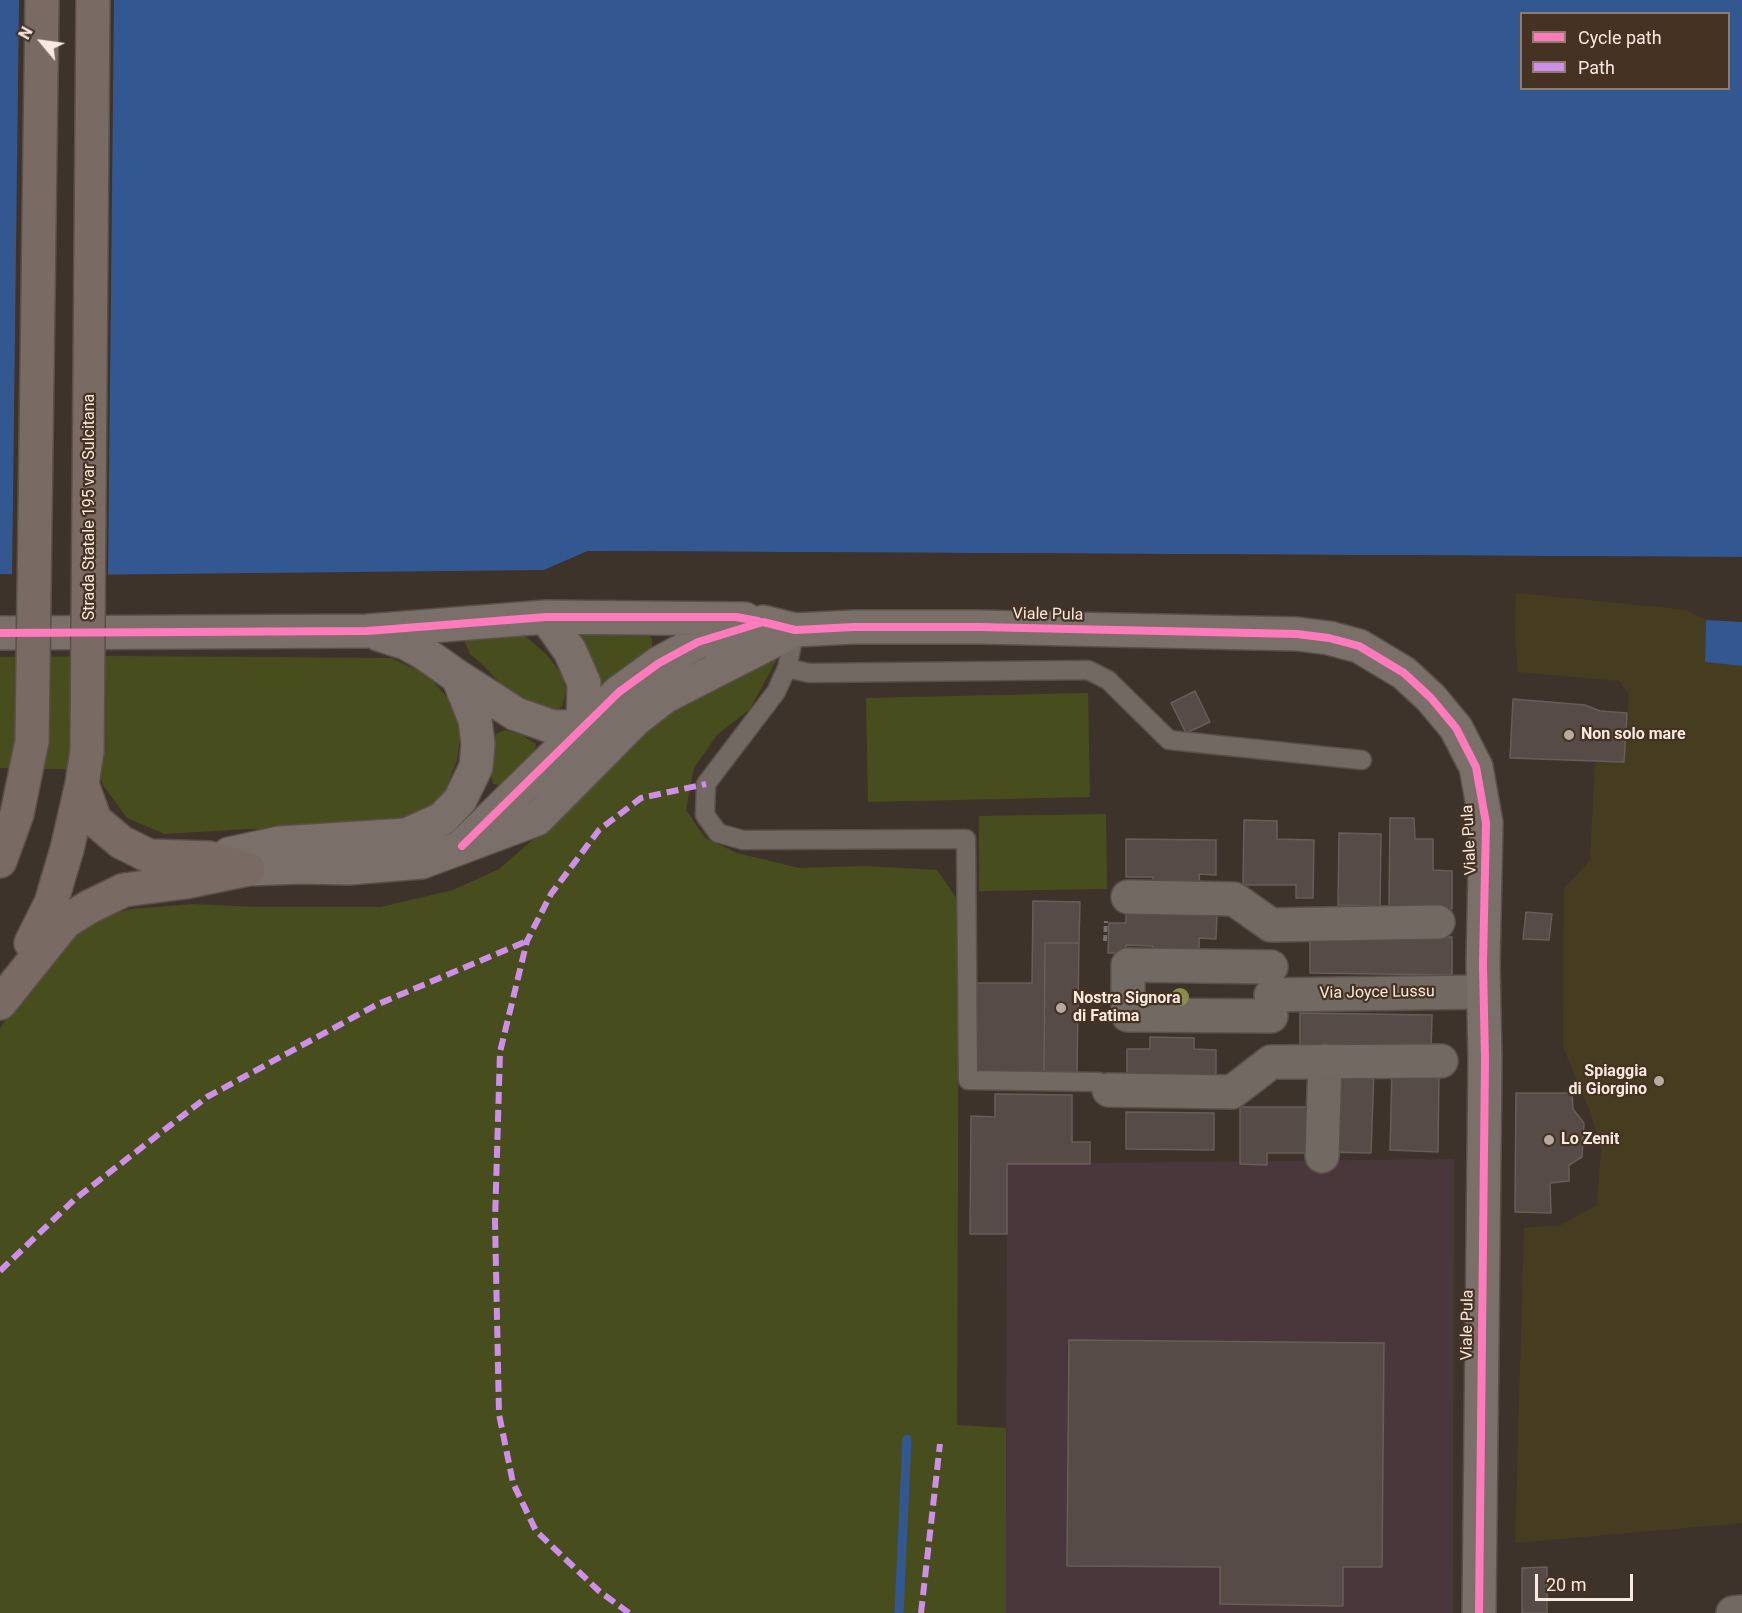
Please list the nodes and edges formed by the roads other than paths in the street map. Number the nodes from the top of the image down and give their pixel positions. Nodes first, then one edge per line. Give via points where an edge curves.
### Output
1 (42, 0) edge
2 (93, 0) edge
3 (546, 617) junction
4 (763, 622) junction
5 (795, 630) junction
6 (367, 631) junction
7 (0, 633) edge
8 (726, 664) junction
9 (787, 668) junction
10 (459, 677) junction
11 (583, 726) junction
12 (1362, 760) dead end
13 (82, 784) junction
14 (508, 830) junction
15 (462, 846) junction
16 (209, 858) junction
17 (0, 861) edge
18 (248, 869) junction
19 (1128, 897) road end
20 (1438, 922) dead end
21 (1271, 925) junction
22 (1271, 992) junction
23 (1483, 992) junction
24 (0, 996) edge
25 (0, 1003) edge
26 (1325, 1061) junction
27 (1441, 1061) dead end
28 (1271, 1062) junction
29 (1109, 1090) joint
30 (1322, 1156) dead end
31 (1742, 1612) edge
32 (1479, 1613) edge
33 (1733, 1613) edge

1 - 17 highway, bridge via 32,741 17,814
2 - 13 highway, Strada Statale 195 var Sulcitana, bridge via 87,751
3 - 4 street via 736,617
3 - 6 street
3 - 11 street via 570,651 584,683
4 - 5 street
4 - 11 street via 698,642 659,663 619,692
5 - 8 street
5 - 9 lane
5 - 23 street, Viale Pula via 979,627 1297,634 1359,646 1404,673 1431,698 1456,728 1476,767 1486,823
6 - 7 street
6 - 10 street via 406,643
8 - 11 street via 698,661 609,717
8 - 14 street via 666,696 636,719 537,819
9 - 12 lane via 809,673 1088,670 1108,680 1169,740
9 - 29 lane via 776,692 706,784 705,815 711,824 718,833 743,840 966,839 968,1080 1099,1082
10 - 11 street via 516,714 553,727
10 - 16 street via 475,720 476,767 460,800 442,819 406,835 280,843
11 - 14 street via 549,786
11 - 15 street
13 - 16 highway via 95,820 121,842 149,856
13 - 24 highway, Strada Statale 195 var Sulcitana via 51,903
14 - 15 street
15 - 18 street via 422,862 349,868
16 - 18 highway
18 - 25 highway via 124,890 89,907 64,922
19 - 21 street via 1234,899
20 - 21 street
21 - 22 street
22 - 22 street via 1128,1015 1128,965
22 - 23 street, Via Joyce Lussu
22 - 28 street
23 - 32 street, Viale Pula
26 - 27 street
26 - 28 street
26 - 30 street
28 - 29 street via 1232,1092
31 - 33 street

